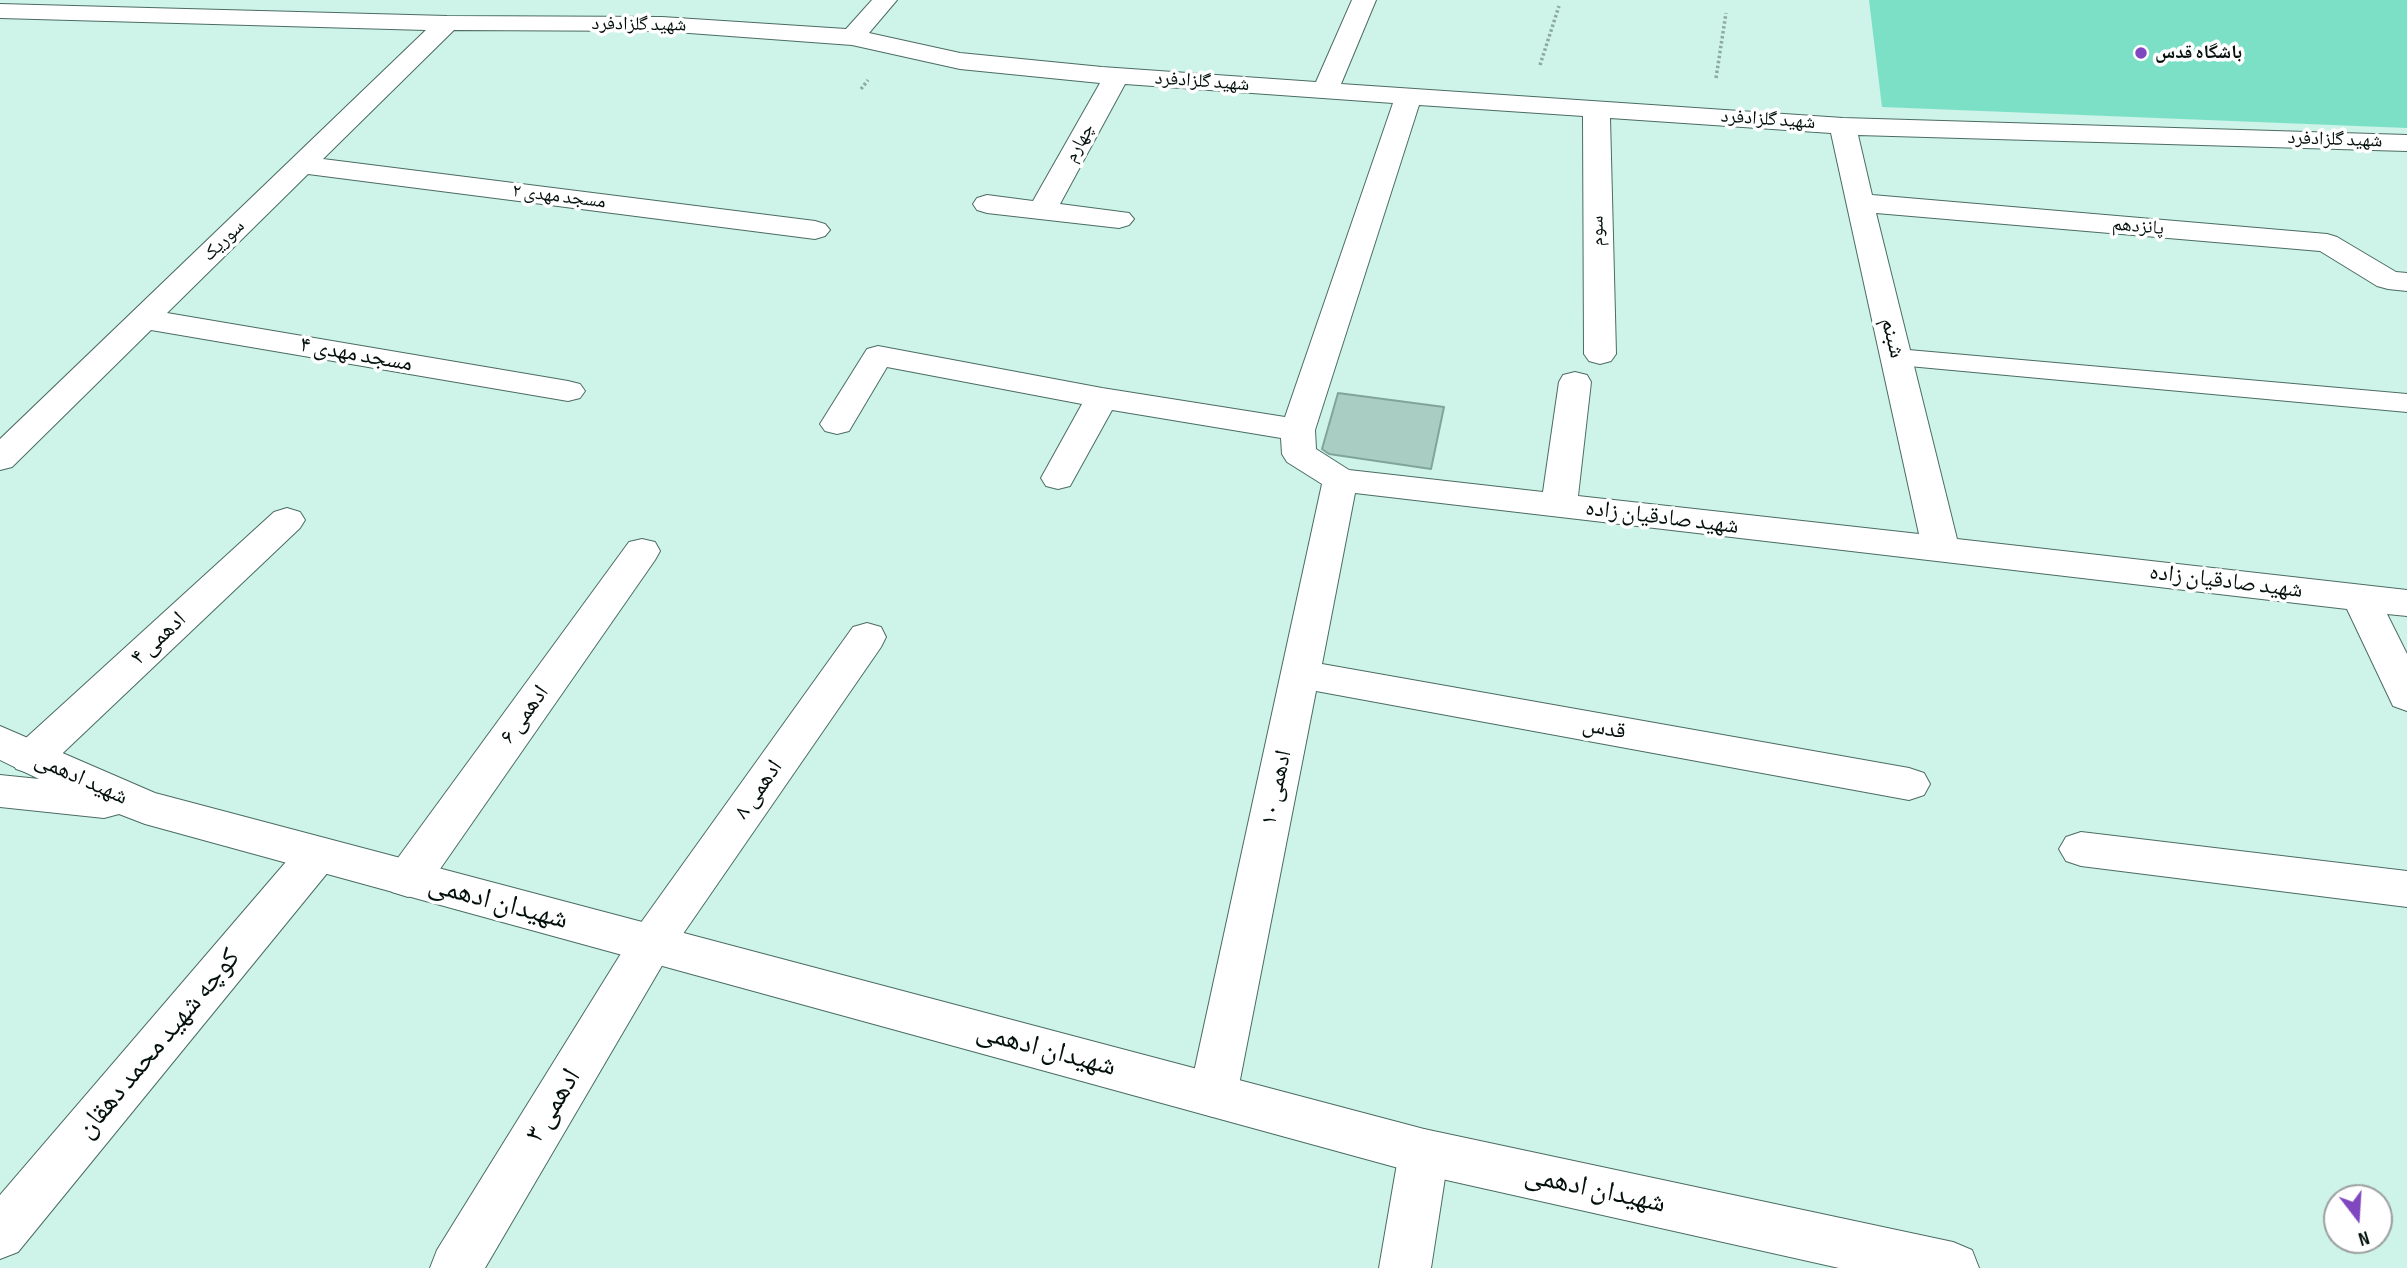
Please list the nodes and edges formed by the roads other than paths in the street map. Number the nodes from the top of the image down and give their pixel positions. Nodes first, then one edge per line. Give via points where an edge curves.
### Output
1 (2, 0) edge
2 (426, 0) edge
3 (885, 0) edge
4 (1364, 0) edge
5 (0, 8) edge
6 (400, 22) junction
7 (446, 23) junction
8 (852, 37) junction
9 (1117, 76) junction
10 (1325, 90) junction
11 (1409, 96) junction
12 (1596, 109) junction
13 (1843, 125) junction
14 (2407, 143) edge
15 (303, 165) junction
16 (1859, 203) junction
17 (987, 204) dead end
18 (1042, 210) junction
19 (1119, 219) dead end
20 (815, 230) dead end
21 (2407, 282) edge
22 (144, 319) junction
23 (1600, 354) dead end
24 (1897, 358) junction
25 (1575, 382) dead end
26 (568, 391) dead end
27 (1102, 398) junction
28 (2407, 403) edge
29 (837, 424) dead end
30 (1298, 430) junction
31 (0, 459) edge
32 (1058, 478) dead end
33 (1340, 480) junction
34 (1559, 506) junction
35 (287, 520) dead end
36 (1941, 550) junction
37 (642, 551) dead end
38 (2361, 598) junction
39 (2407, 603) edge
40 (867, 637) dead end
41 (1300, 674) junction
42 (2407, 696) edge
43 (16, 750) edge
44 (1909, 783) dead end
45 (0, 791) edge
46 (145, 807) junction
47 (2081, 849) dead end
48 (318, 854) junction
49 (408, 878) junction
50 (2407, 889) edge
51 (651, 944) junction
52 (1213, 1095) junction
53 (1424, 1152) junction
54 (0, 1234) edge
55 (456, 1268) edge
56 (1405, 1268) edge
57 (1953, 1268) edge

1 - 5 street, شهید گلزادفرد
2 - 6 street
3 - 8 street
4 - 10 street
5 - 6 street, شهید گلزادفرد
6 - 7 street, شهید گلزادفرد
7 - 8 street, شهید گلزادفرد via 662,24
7 - 15 street, سوریک
8 - 9 street, شهید گلزادفرد via 960,61
9 - 10 street, شهید گلزادفرد
9 - 18 street, چهارم
10 - 11 street, شهید گلزادفرد
11 - 12 street, شهید گلزادفرد
11 - 30 street
12 - 13 street, شهید گلزادفرد
12 - 23 street, سوم
13 - 14 street, شهید گلزادفرد
13 - 16 street, شبنم
15 - 20 street, مسجد مهدی ۲
15 - 22 street, سوریک
16 - 21 street, پانزدهم via 2327,243 2388,280
16 - 24 street, شبنم
17 - 18 street
18 - 19 street
22 - 26 street, مسجد مهدی ۴
22 - 31 street, سوریک
24 - 28 lane
24 - 36 street, شبنم
25 - 34 street
27 - 29 street via 878,356
27 - 30 street
27 - 32 street
30 - 33 street, شهید صادقیان زاده via 1299,454
33 - 34 street, شهید صادقیان زاده
33 - 41 street, ادهمی ۱۰
34 - 36 street, شهید صادقیان زاده
35 - 43 street, ادهمی ۴
36 - 38 street, شهید صادقیان زاده
37 - 49 street, ادهمی ۶
38 - 39 street, شهید صادقیان زاده
38 - 42 street
40 - 51 street, ادهمی ۸
41 - 44 street, قدس
41 - 52 street, ادهمی ۱۰
43 - 46 street, شهید ادهمی
45 - 46 street, شهید ادهمی
46 - 48 street, شهیدان ادهمی
47 - 50 street
48 - 49 street, شهیدان ادهمی
48 - 54 street, کوچه شهید محمد دهقان
49 - 51 street, شهیدان ادهمی
51 - 52 street, شهیدان ادهمی
51 - 55 street, ادهمی ۳
52 - 53 street, شهیدان ادهمی
53 - 56 street
53 - 57 street, شهیدان ادهمی

